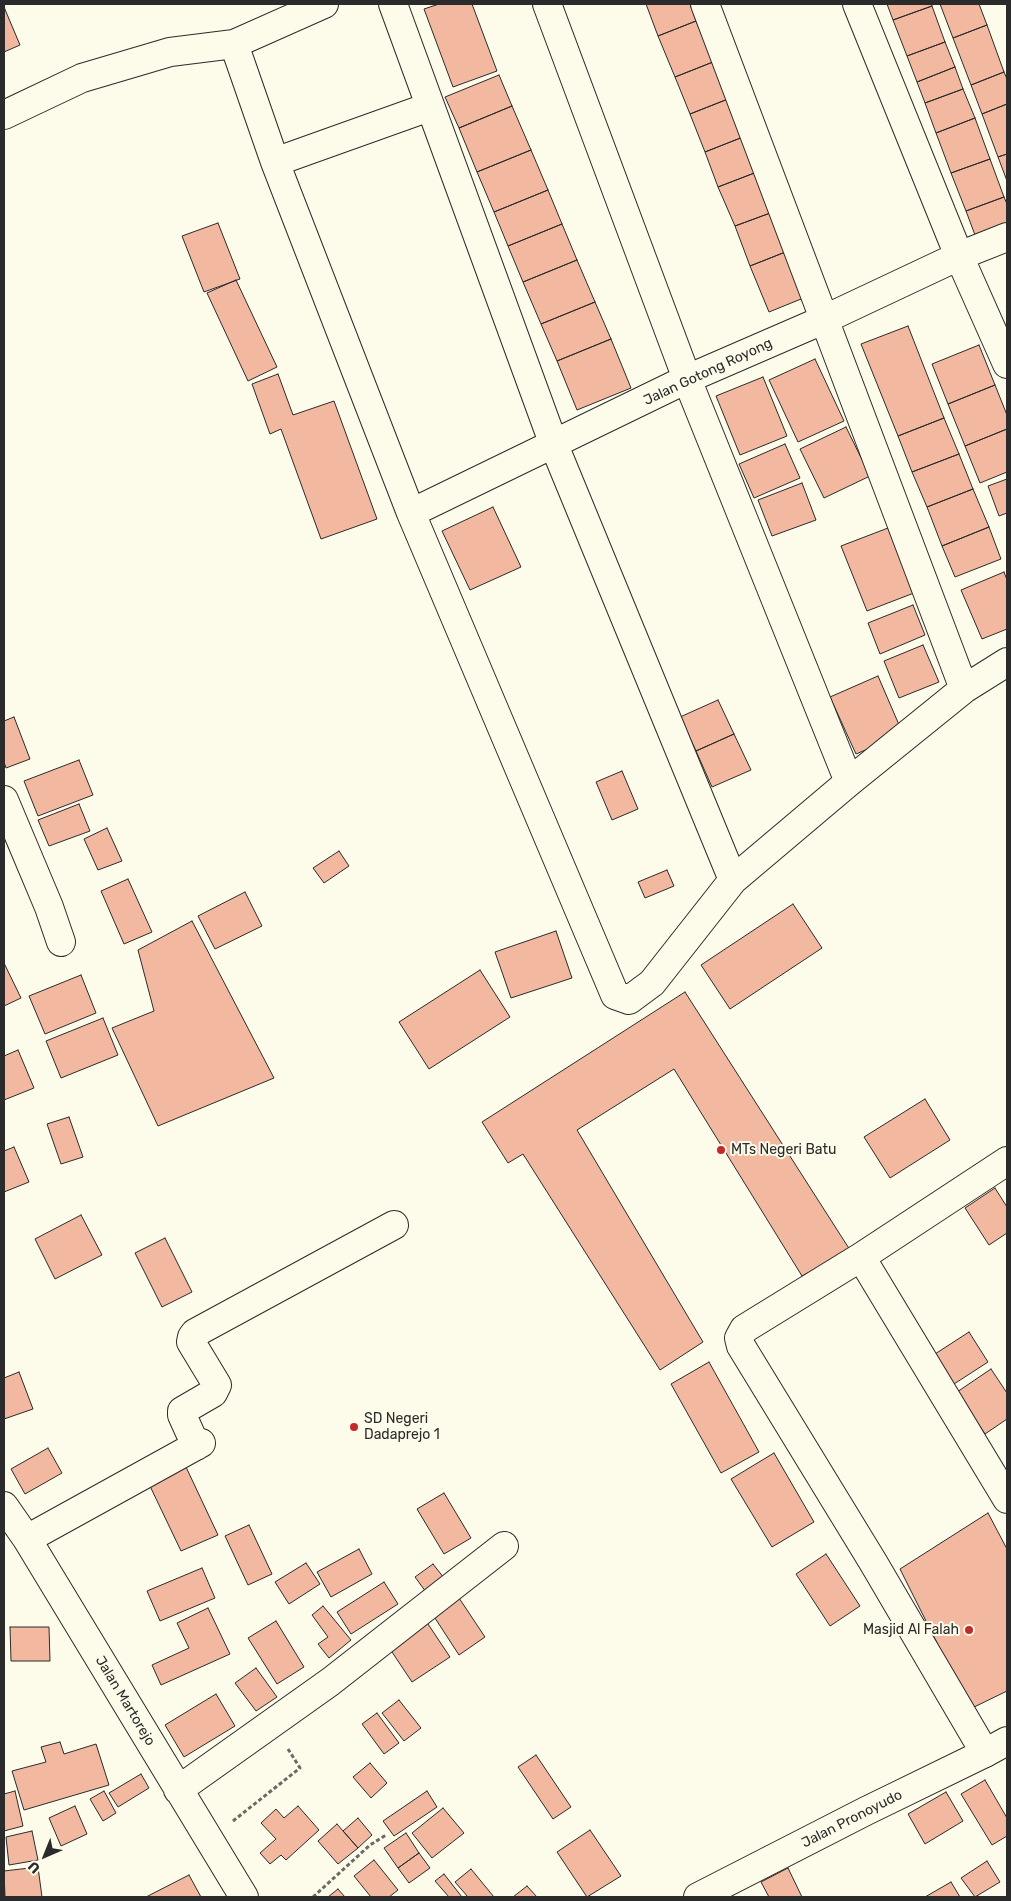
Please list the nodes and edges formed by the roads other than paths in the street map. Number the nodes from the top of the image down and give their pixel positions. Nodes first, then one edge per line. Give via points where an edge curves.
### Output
1 (324, 4) edge
2 (393, 4) edge
3 (547, 4) edge
4 (705, 4) edge
5 (857, 4) edge
6 (234, 44) junction
7 (429, 107) junction
8 (4, 116) edge
9 (275, 162) junction
10 (1007, 236) edge
11 (959, 256) junction
12 (823, 320) junction
13 (1007, 364) edge
14 (687, 379) junction
15 (554, 445) junction
16 (411, 513) junction
17 (1007, 662) edge
18 (964, 689) junction
19 (849, 782) junction
20 (4, 800) edge
21 (733, 880) junction
22 (61, 942) dead end
23 (1007, 1161) edge
24 (394, 1225) dead end
25 (861, 1257) junction
26 (1007, 1499) edge
27 (4, 1506) edge
28 (27, 1539) junction
29 (504, 1546) dead end
30 (996, 1747) edge
31 (178, 1790) junction
32 (244, 1897) edge
33 (698, 1897) edge

1 - 6 street
2 - 7 street
3 - 14 street
4 - 12 street
5 - 11 street
6 - 8 street via 170,52 82,78
6 - 9 street
7 - 9 street
7 - 15 street
9 - 16 street
10 - 11 street, Jalan Gotong Royong
11 - 12 street, Jalan Gotong Royong
11 - 13 street
12 - 14 street, Jalan Gotong Royong
12 - 18 street
14 - 15 street, Jalan Gotong Royong
14 - 19 street
15 - 16 street, Jalan Gotong Royong
15 - 21 street
16 - 21 street via 615,995 629,1000 652,983
17 - 18 street
18 - 19 street
19 - 21 street
20 - 22 street
23 - 25 street
24 - 28 street via 195,1333 191,1342 217,1385 212,1393 182,1412 199,1444
25 - 26 street
25 - 30 street via 744,1329 739,1338 741,1346 873,1562
27 - 28 street, Jalan Martorejo
28 - 31 street, Jalan Martorejo
29 - 31 street via 330,1682
30 - 33 street, Jalan Pronoyudo
31 - 32 street, Jalan Martorejo

